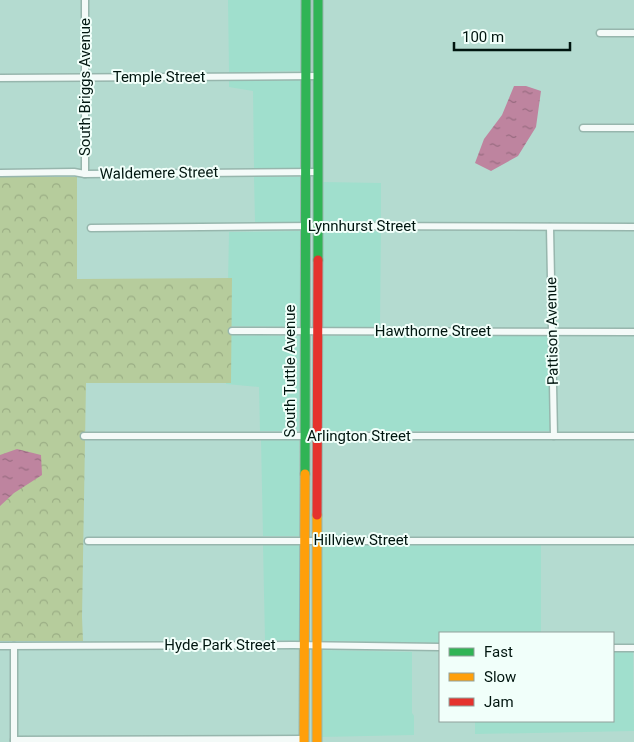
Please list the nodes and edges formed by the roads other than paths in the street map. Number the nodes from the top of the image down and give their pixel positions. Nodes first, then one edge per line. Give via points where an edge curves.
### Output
1 (85, 0) edge
2 (306, 0) edge
3 (318, 0) edge
4 (600, 33) dead end
5 (634, 33) edge
6 (305, 76) junction
7 (318, 76) junction
8 (86, 77) junction
9 (0, 78) edge
10 (583, 128) dead end
11 (634, 128) edge
12 (305, 172) junction
13 (317, 172) junction
14 (0, 173) edge
15 (84, 174) junction
16 (306, 226) junction
17 (318, 226) junction
18 (550, 227) junction
19 (634, 227) edge
20 (91, 228) dead end
21 (232, 331) dead end
22 (304, 331) junction
23 (317, 331) junction
24 (552, 332) junction
25 (634, 332) edge
26 (303, 435) junction
27 (317, 435) junction
28 (84, 436) dead end
29 (554, 436) junction
30 (634, 436) edge
31 (304, 540) junction
32 (317, 540) junction
33 (88, 541) dead end
34 (634, 541) edge
35 (304, 645) junction
36 (0, 646) edge
37 (14, 646) junction
38 (317, 646) junction
39 (439, 647) edge
40 (614, 648) edge
41 (634, 648) edge
42 (114, 740) edge
43 (207, 740) edge
44 (304, 740) edge
45 (14, 741) edge
46 (317, 742) edge

1 - 8 street, South Briggs Avenue
2 - 6 main road, South Tuttle Avenue
3 - 7 main road, South Tuttle Avenue
4 - 5 street
6 - 7 street, Temple Street
6 - 8 street, Temple Street
6 - 12 main road, South Tuttle Avenue
7 - 13 main road, South Tuttle Avenue
8 - 9 street, Temple Street
8 - 15 street, South Briggs Avenue
10 - 11 street
12 - 13 street, Waldemere Street
12 - 15 street, Waldemere Street
12 - 16 main road, South Tuttle Avenue
13 - 17 main road, South Tuttle Avenue
14 - 15 street, Waldemere Street
16 - 17 street, Lynnhurst Street
16 - 20 street, Lynnhurst Street
16 - 22 main road, South Tuttle Avenue
17 - 18 street, Lynnhurst Street
17 - 23 main road, South Tuttle Avenue
18 - 19 street, Lynnhurst Street
18 - 24 street, Pattison Avenue
21 - 22 street, Hawthorne Street
22 - 23 street, Hawthorne Street
22 - 26 main road, South Tuttle Avenue
23 - 24 street, Hawthorne Street
23 - 27 main road, South Tuttle Avenue
24 - 25 street, Hawthorne Street
24 - 29 street, Pattison Avenue
26 - 27 street, Arlington Street
26 - 28 street, Arlington Street
26 - 31 main road, South Tuttle Avenue
27 - 29 street, Arlington Street
27 - 32 main road, South Tuttle Avenue
29 - 30 street, Arlington Street
31 - 32 street, Hillview Street
31 - 33 street, Hillview Street
31 - 35 main road, South Tuttle Avenue
32 - 34 street, Hillview Street
32 - 38 main road, South Tuttle Avenue
35 - 37 street, Hyde Park Street
35 - 38 street, Hyde Park Street
35 - 44 main road, South Tuttle Avenue
36 - 37 street, Hyde Park Street
37 - 45 street
38 - 39 street, Hyde Park Street
38 - 46 main road, South Tuttle Avenue
40 - 41 street
42 - 43 street
42 - 45 street
43 - 44 street

